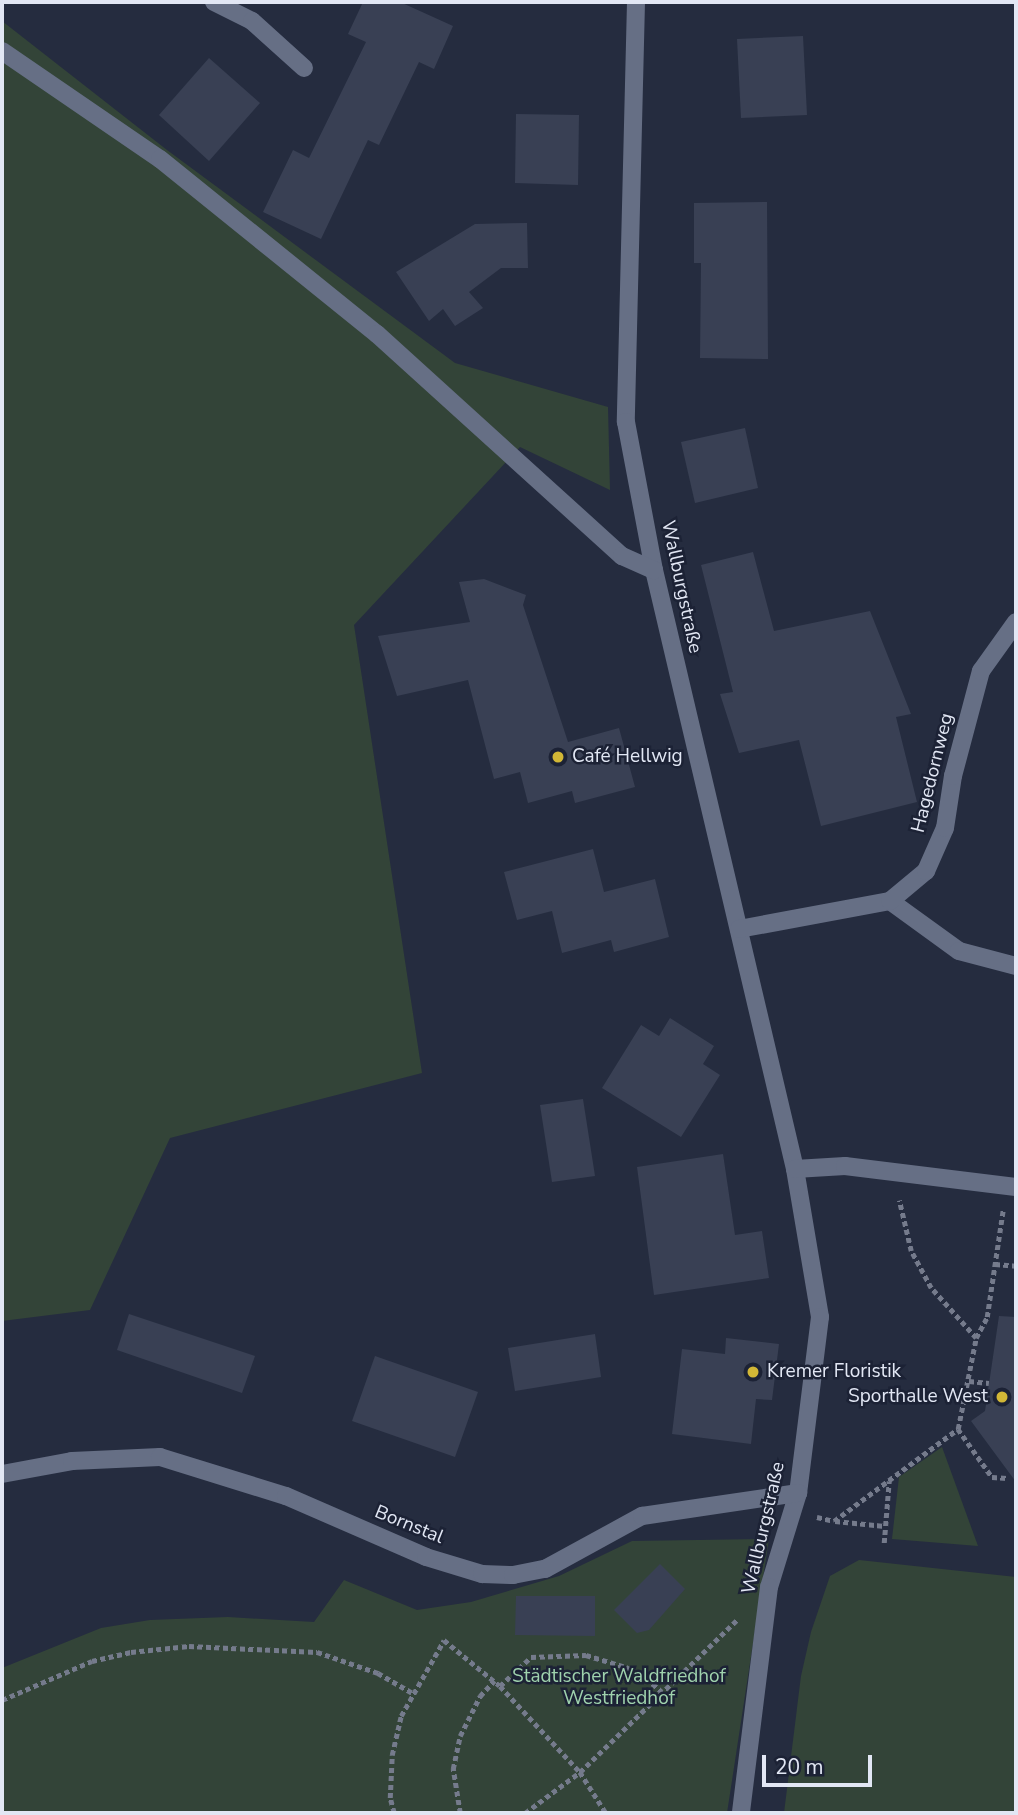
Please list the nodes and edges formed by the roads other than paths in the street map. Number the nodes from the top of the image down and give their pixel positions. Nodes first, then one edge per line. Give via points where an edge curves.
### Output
1 (214, 2) edge
2 (636, 2) edge
3 (2, 51) edge
4 (304, 68) dead end
5 (654, 570) junction
6 (1016, 622) edge
7 (890, 901) junction
8 (739, 929) junction
9 (1016, 966) edge
10 (795, 1169) junction
11 (1011, 1186) edge
12 (2, 1474) edge
13 (798, 1493) junction
14 (741, 1813) edge

1 - 4 street via 252,21
2 - 5 street, Wallburgstraße via 626,422
3 - 5 street via 181,176 377,334 622,555
5 - 8 street, Wallburgstraße
6 - 7 street, Hagedornweg via 981,671 953,776 945,828 926,872
7 - 8 street, Hagedornweg
7 - 9 street via 960,951
8 - 10 street, Wallburgstraße
10 - 11 street via 845,1166
10 - 13 street, Wallburgstraße via 820,1318
12 - 13 street, Bornstal via 72,1461 160,1457 286,1496 426,1557 482,1574 513,1575 545,1569 642,1516
13 - 14 street, Wallburgstraße via 769,1587

